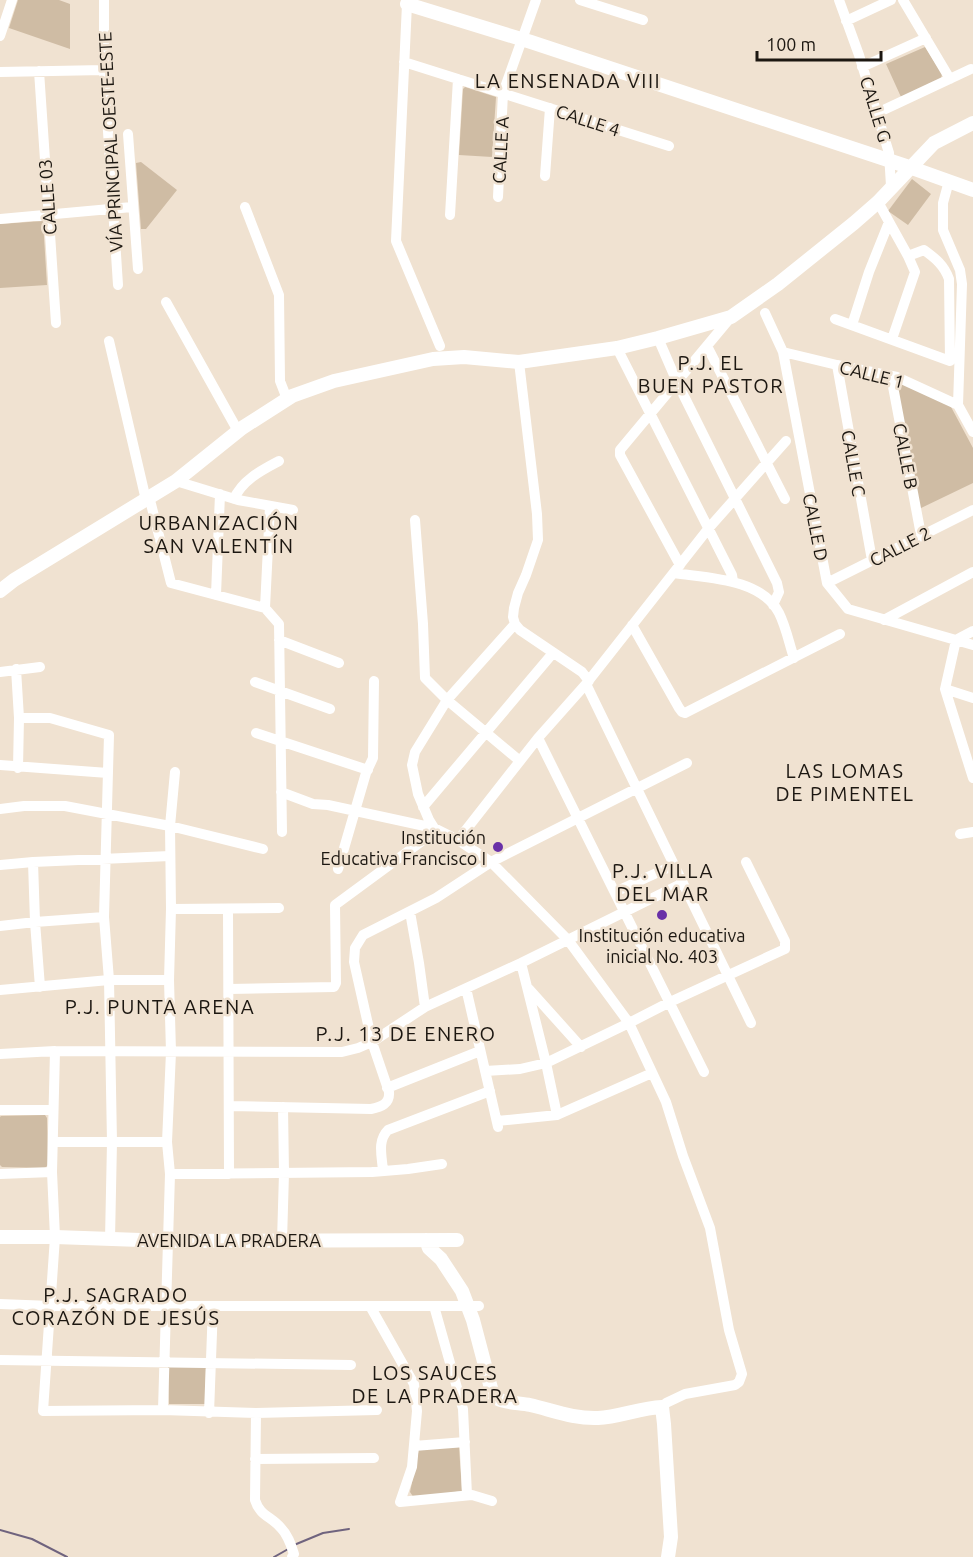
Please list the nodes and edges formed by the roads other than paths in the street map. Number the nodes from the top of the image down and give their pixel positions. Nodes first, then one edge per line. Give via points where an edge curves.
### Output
1 (12, 0) edge
2 (104, 0) edge
3 (536, 0) edge
4 (580, 0) edge
5 (839, 0) edge
6 (891, 0) edge
7 (903, 0) edge
8 (402, 1) edge
9 (643, 20) dead end
10 (846, 21) junction
11 (0, 36) edge
12 (926, 39) junction
13 (521, 40) junction
14 (404, 62) junction
15 (862, 67) junction
16 (971, 69) dead end
17 (104, 70) junction
18 (39, 71) junction
19 (0, 72) edge
20 (458, 79) junction
21 (950, 79) junction
22 (503, 93) junction
23 (550, 108) junction
24 (877, 113) junction
25 (973, 123) edge
26 (128, 134) dead end
27 (669, 146) dead end
28 (890, 161) junction
29 (909, 167) junction
30 (545, 176) dead end
31 (949, 182) junction
32 (891, 186) junction
33 (973, 190) edge
34 (498, 197) dead end
35 (878, 202) junction
36 (132, 207) junction
37 (246, 207) dead end
38 (112, 209) junction
39 (48, 214) junction
40 (450, 215) dead end
41 (0, 219) edge
42 (889, 222) junction
43 (908, 256) junction
44 (138, 269) dead end
45 (118, 285) dead end
46 (166, 302) dead end
47 (765, 313) dead end
48 (732, 316) junction
49 (835, 319) dead end
50 (56, 322) dead end
51 (852, 325) junction
52 (658, 338) junction
53 (892, 339) junction
54 (109, 341) dead end
55 (440, 346) dead end
56 (707, 346) junction
57 (617, 348) junction
58 (783, 352) junction
59 (519, 362) junction
60 (837, 365) junction
61 (891, 376) junction
62 (677, 381) junction
63 (287, 399) junction
64 (958, 405) junction
65 (650, 414) junction
66 (238, 431) junction
67 (973, 432) edge
68 (786, 441) dead end
69 (279, 460) dead end
70 (766, 463) junction
71 (176, 481) junction
72 (220, 494) junction
73 (735, 498) junction
74 (234, 499) junction
75 (785, 499) dead end
76 (146, 500) junction
77 (270, 506) junction
78 (293, 510) dead end
79 (973, 510) edge
80 (415, 520) dead end
81 (708, 529) junction
82 (921, 535) junction
83 (872, 560) junction
84 (677, 569) junction
85 (973, 572) edge
86 (733, 581) junction
87 (827, 584) junction
88 (0, 591) edge
89 (216, 595) junction
90 (773, 604) junction
91 (265, 608) junction
92 (884, 620) junction
93 (515, 624) junction
94 (632, 625) junction
95 (973, 631) edge
96 (840, 634) dead end
97 (279, 640) junction
98 (956, 640) junction
99 (973, 645) edge
100 (553, 653) junction
101 (794, 658) junction
102 (339, 663) dead end
103 (40, 667) dead end
104 (16, 669) junction
105 (0, 672) edge
106 (374, 681) dead end
107 (255, 682) dead end
108 (587, 682) junction
109 (945, 689) junction
110 (279, 691) junction
111 (973, 698) edge
112 (447, 700) junction
113 (330, 709) dead end
114 (19, 717) junction
115 (485, 732) junction
116 (256, 733) dead end
117 (538, 738) junction
118 (280, 741) junction
119 (520, 761) junction
120 (687, 763) dead end
121 (0, 765) edge
122 (18, 768) junction
123 (368, 770) junction
124 (175, 772) dead end
125 (108, 773) junction
126 (973, 778) edge
127 (637, 789) junction
128 (281, 792) junction
129 (423, 807) junction
130 (0, 809) edge
131 (355, 811) junction
132 (107, 813) junction
133 (578, 818) junction
134 (170, 826) junction
135 (435, 829) junction
136 (282, 832) dead end
137 (973, 832) edge
138 (960, 834) dead end
139 (458, 840) junction
140 (262, 849) dead end
141 (171, 856) junction
142 (105, 859) junction
143 (33, 862) junction
144 (491, 862) junction
145 (746, 862) dead end
146 (0, 865) edge
147 (674, 865) junction
148 (338, 869) dead end
149 (683, 883) junction
150 (615, 892) junction
151 (279, 908) dead end
152 (171, 909) junction
153 (228, 909) junction
154 (625, 911) junction
155 (410, 912) junction
156 (104, 917) junction
157 (35, 922) junction
158 (0, 926) edge
159 (568, 940) junction
160 (521, 963) junction
161 (728, 976) junction
162 (109, 980) junction
163 (169, 980) junction
164 (527, 986) junction
165 (40, 987) junction
166 (466, 988) junction
167 (229, 989) junction
168 (0, 990) edge
169 (670, 1002) junction
170 (425, 1007) junction
171 (629, 1023) junction
172 (751, 1023) dead end
173 (372, 1042) junction
174 (581, 1047) junction
175 (55, 1051) junction
176 (229, 1051) junction
177 (480, 1051) junction
178 (110, 1052) junction
179 (171, 1052) junction
180 (0, 1054) edge
181 (546, 1063) junction
182 (485, 1071) junction
183 (704, 1072) dead end
184 (652, 1073) junction
185 (387, 1088) junction
186 (490, 1091) junction
187 (229, 1106) junction
188 (283, 1107) junction
189 (0, 1110) edge
190 (53, 1110) junction
191 (557, 1115) junction
192 (54, 1142) junction
193 (112, 1142) junction
194 (167, 1142) junction
195 (442, 1164) dead end
196 (383, 1171) junction
197 (52, 1172) junction
198 (284, 1173) junction
199 (0, 1174) edge
200 (170, 1174) junction
201 (229, 1174) junction
202 (0, 1237) edge
203 (55, 1237) junction
204 (110, 1239) junction
205 (426, 1240) junction
206 (457, 1240) dead end
207 (169, 1241) junction
208 (282, 1241) junction
209 (0, 1304) edge
210 (51, 1306) junction
211 (165, 1306) junction
212 (213, 1306) junction
213 (370, 1306) junction
214 (435, 1306) junction
215 (473, 1306) junction
216 (0, 1360) edge
217 (45, 1360) junction
218 (165, 1362) junction
219 (211, 1363) junction
220 (351, 1365) dead end
221 (666, 1403) dead end
222 (163, 1410) junction
223 (377, 1410) dead end
224 (209, 1413) junction
225 (256, 1413) junction
226 (465, 1442) junction
227 (414, 1446) junction
228 (374, 1458) dead end
229 (255, 1459) junction
230 (467, 1495) junction
231 (492, 1501) dead end
232 (292, 1550) edge
233 (668, 1557) edge

1 - 11 street
2 - 17 street, VÍA PRINCIPAL OESTE-ESTE
3 - 13 street, CALLE A
4 - 9 street
5 - 10 street, CALLE G
6 - 10 street
7 - 12 street
8 - 13 street
8 - 14 street
10 - 15 street, CALLE G
12 - 15 street
12 - 21 street
13 - 22 street, CALLE A
13 - 28 street
14 - 20 street, CALLE 4
14 - 55 street via 396,241
15 - 24 street, CALLE G
16 - 21 street
17 - 18 street
17 - 38 street, VÍA PRINCIPAL OESTE-ESTE
18 - 19 street
18 - 39 street, CALLE 03
20 - 22 street, CALLE 4
20 - 40 street
21 - 24 street
22 - 23 street, CALLE 4
22 - 34 street, CALLE A
23 - 27 street, CALLE 4
23 - 30 street
24 - 28 street, CALLE G
25 - 29 street via 934,142
26 - 36 street, VÍA PRINCIPAL OESTE-ESTE
28 - 29 street
28 - 32 street, CALLE G
29 - 31 street
29 - 32 street
31 - 33 street
31 - 64 street via 943,203 943,230 962,284
32 - 35 street
35 - 42 street
35 - 48 street via 778,284
36 - 38 street
36 - 44 street, VÍA PRINCIPAL OESTE-ESTE
37 - 63 street via 279,295 280,381
38 - 39 street
38 - 45 street, VÍA PRINCIPAL OESTE-ESTE
39 - 41 street
39 - 50 street, CALLE 03
42 - 43 street
42 - 51 street
43 - 53 street via 915,272
43 - 53 street via 924,250 946,271 950,361
46 - 66 street
47 - 58 street, CALLE D
48 - 52 street
48 - 56 street
49 - 51 street
51 - 53 street
52 - 57 street
52 - 62 street
54 - 76 street
56 - 62 street
56 - 70 street
57 - 59 street
57 - 65 street
58 - 60 street, CALLE 1
58 - 87 street, CALLE D
59 - 63 street via 464,357 433,359 334,381
59 - 93 street via 538,540 516,600
60 - 61 street, CALLE 1
60 - 83 street, CALLE C
61 - 64 street, CALLE 1
61 - 82 street, CALLE B
62 - 65 street
62 - 73 street
63 - 66 street
64 - 67 street
65 - 81 street
65 - 84 street via 622,446 620,455
66 - 71 street
68 - 70 street
69 - 74 street via 255,474
70 - 73 street
70 - 75 street
71 - 72 street
71 - 76 street
72 - 74 street
72 - 89 street
73 - 81 street
73 - 90 street via 779,589
74 - 77 street
76 - 88 street
76 - 89 street via 151,504 171,583
77 - 78 street
77 - 91 street
79 - 82 street, CALLE 2
80 - 112 street via 424,676
81 - 84 street
81 - 86 street
82 - 83 street, CALLE 2
83 - 87 street, CALLE 2
84 - 86 street
84 - 94 street
85 - 92 street
86 - 90 street
87 - 92 street, CALLE D via 849,609
89 - 91 street
90 - 101 street
91 - 97 street via 279,624
92 - 98 street, CALLE D
93 - 100 street
93 - 112 street
94 - 101 street via 685,713
94 - 108 street
95 - 98 street
96 - 101 street
97 - 102 street
97 - 110 street
98 - 99 street, CALLE D
98 - 109 street
100 - 108 street via 582,672
100 - 115 street
103 - 104 street
104 - 105 street
104 - 114 street
106 - 123 street via 373,758
107 - 110 street
108 - 117 street
108 - 127 street
109 - 111 street
109 - 126 street
110 - 113 street
110 - 118 street
112 - 115 street
112 - 129 street via 415,752 412,765
114 - 122 street
114 - 125 street via 50,718 109,735
115 - 119 street
115 - 129 street
116 - 118 street
117 - 119 street
117 - 133 street
118 - 123 street
118 - 128 street
119 - 139 street
120 - 127 street
121 - 122 street
122 - 125 street
123 - 131 street
124 - 134 street
125 - 132 street
127 - 133 street
127 - 147 street
128 - 131 street via 313,804
128 - 136 street
129 - 135 street
130 - 132 street via 65,806
131 - 135 street
131 - 148 street
132 - 134 street
132 - 142 street
133 - 144 street
133 - 150 street
134 - 140 street
134 - 141 street
135 - 139 street
135 - 167 street via 335,905 334,987
137 - 138 street
139 - 144 street
141 - 142 street
141 - 152 street
142 - 143 street
142 - 156 street
143 - 146 street
143 - 157 street
144 - 155 street
144 - 159 street
145 - 161 street via 786,946
147 - 149 street
147 - 150 street
149 - 154 street
149 - 161 street
150 - 154 street
151 - 153 street
152 - 153 street
152 - 163 street
153 - 167 street
154 - 159 street
154 - 169 street
155 - 170 street
155 - 173 street via 363,935 355,948 354,962
156 - 157 street
156 - 162 street
157 - 158 street
157 - 165 street
159 - 160 street
159 - 171 street
160 - 164 street
160 - 166 street
161 - 169 street
161 - 172 street
162 - 163 street
162 - 165 street
162 - 178 street
163 - 179 street
164 - 174 street
164 - 181 street
165 - 168 street
166 - 170 street
166 - 177 street
167 - 176 street
169 - 171 street
169 - 183 street
170 - 173 street
171 - 174 street
171 - 184 street
173 - 176 street via 342,1052
173 - 185 street
174 - 181 street
175 - 178 street
175 - 180 street
175 - 190 street
176 - 179 street
176 - 187 street
177 - 182 street
177 - 185 street
178 - 179 street
178 - 193 street
179 - 194 street
181 - 182 street
181 - 191 street
182 - 186 street
184 - 191 street
184 - 221 street via 710,1228 729,1330 742,1374 735,1385 685,1394
185 - 188 street via 387,1102 371,1109
186 - 191 street via 497,1124
186 - 196 street via 388,1130 380,1140
187 - 188 street
187 - 201 street
188 - 198 street
189 - 190 street
190 - 192 street
192 - 193 street
192 - 197 street
193 - 194 street
193 - 204 street
194 - 200 street
195 - 196 street
196 - 198 street
197 - 199 street
197 - 203 street
198 - 201 street
198 - 208 street
200 - 201 street
200 - 207 street
202 - 203 street, AVENIDA LA PRADERA
203 - 204 street, AVENIDA LA PRADERA
203 - 210 street
204 - 207 street, AVENIDA LA PRADERA
205 - 206 street, AVENIDA LA PRADERA
205 - 208 street, AVENIDA LA PRADERA
205 - 215 street
207 - 208 street, AVENIDA LA PRADERA
207 - 211 street
209 - 210 street
210 - 211 street
210 - 217 street
211 - 212 street
211 - 218 street
212 - 213 street
212 - 219 street
213 - 214 street
213 - 227 street via 414,1384
214 - 215 street
214 - 226 street via 463,1409
215 - 233 street via 492,1392 498,1400 587,1418 662,1407 671,1537
216 - 217 street
217 - 218 street
217 - 222 street via 43,1411
218 - 219 street
218 - 222 street
219 - 220 street
219 - 224 street
222 - 224 street
223 - 225 street
224 - 225 street
225 - 229 street
226 - 227 street
226 - 230 street
227 - 230 street via 412,1467 400,1502
228 - 229 street
229 - 232 street via 256,1504 263,1515 283,1529
230 - 231 street

